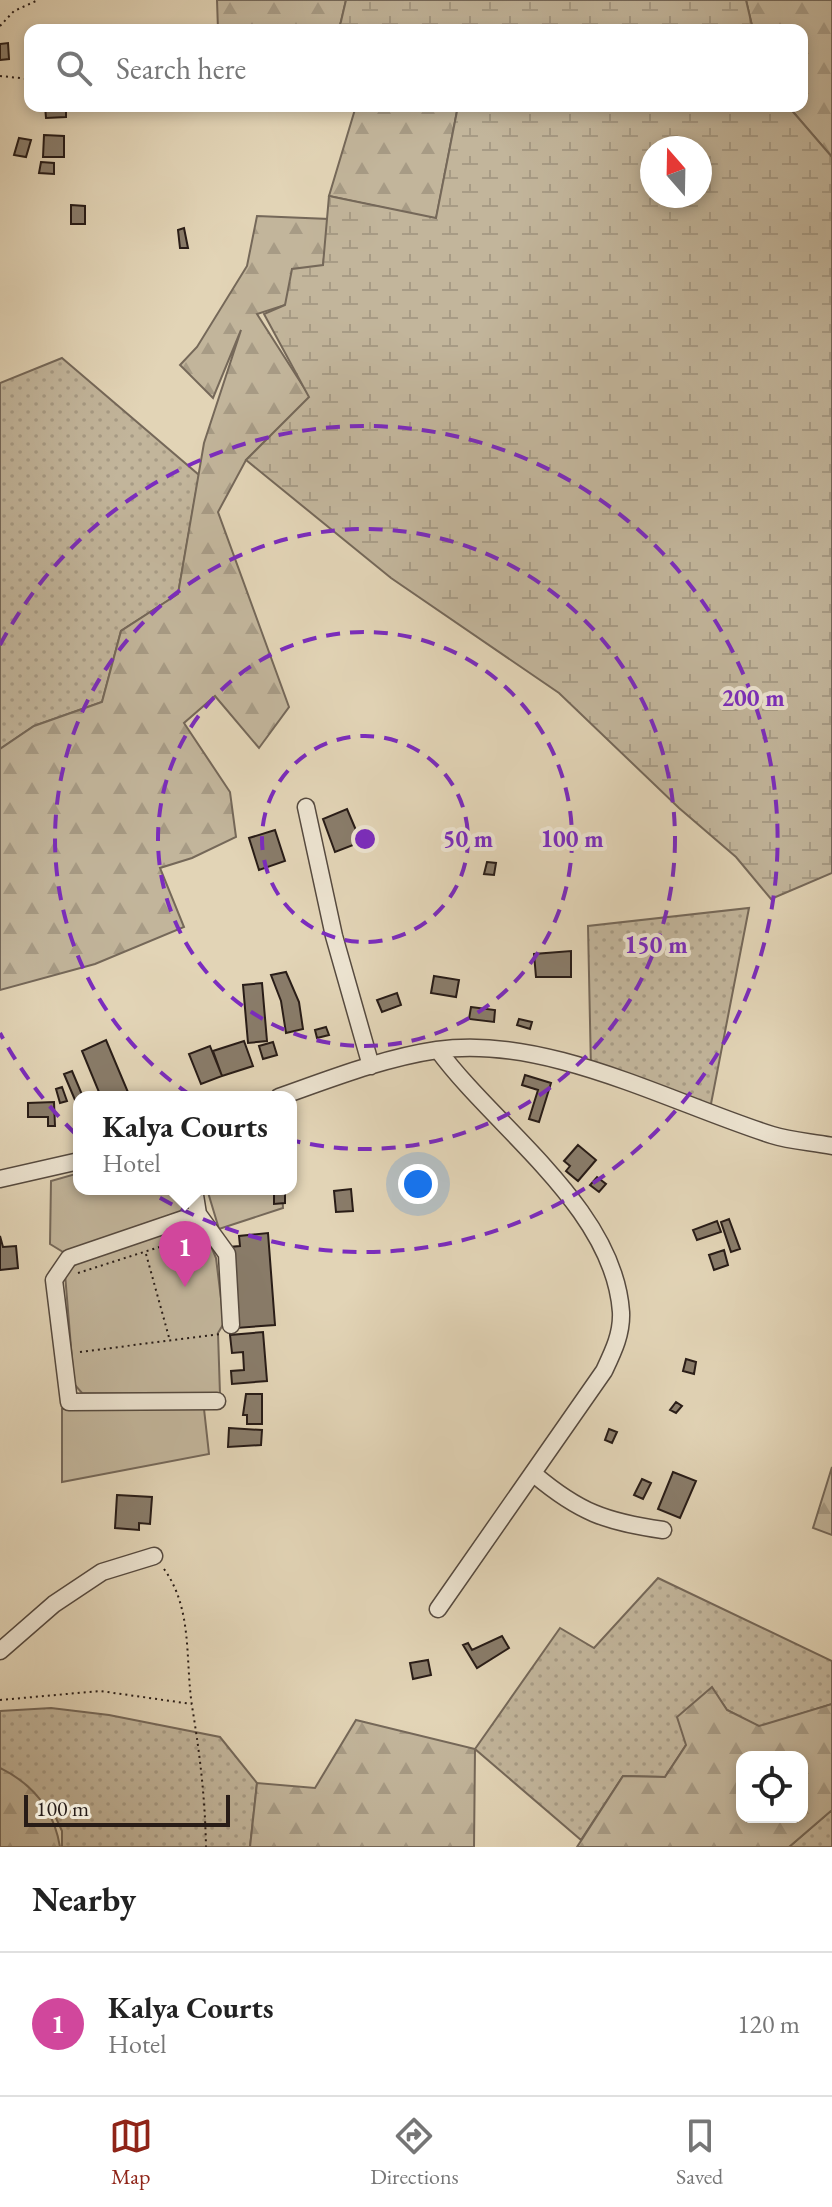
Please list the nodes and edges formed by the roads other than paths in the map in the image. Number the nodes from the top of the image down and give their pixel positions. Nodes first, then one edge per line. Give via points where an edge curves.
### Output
1 (306, 807) dead end
2 (438, 1050) junction
3 (371, 1066) junction
4 (297, 1091) edge
5 (832, 1146) edge
6 (73, 1162) edge
7 (0, 1179) edge
8 (195, 1195) edge
9 (198, 1214) junction
10 (231, 1325) road end
11 (217, 1401) dead end
12 (535, 1475) junction
13 (663, 1530) dead end
14 (154, 1556) road end
15 (438, 1609) dead end
16 (0, 1651) edge

1 - 3 street via 334,936
2 - 3 street
2 - 5 street via 507,1050 578,1067 775,1136
2 - 12 street via 563,1188 602,1250 614,1281 621,1312 619,1338 604,1371
3 - 4 street
6 - 7 street
8 - 9 street
9 - 10 street via 227,1254
9 - 11 street via 69,1258 54,1280 69,1402
12 - 13 street via 590,1515
12 - 15 street
14 - 16 street via 102,1572 54,1604

